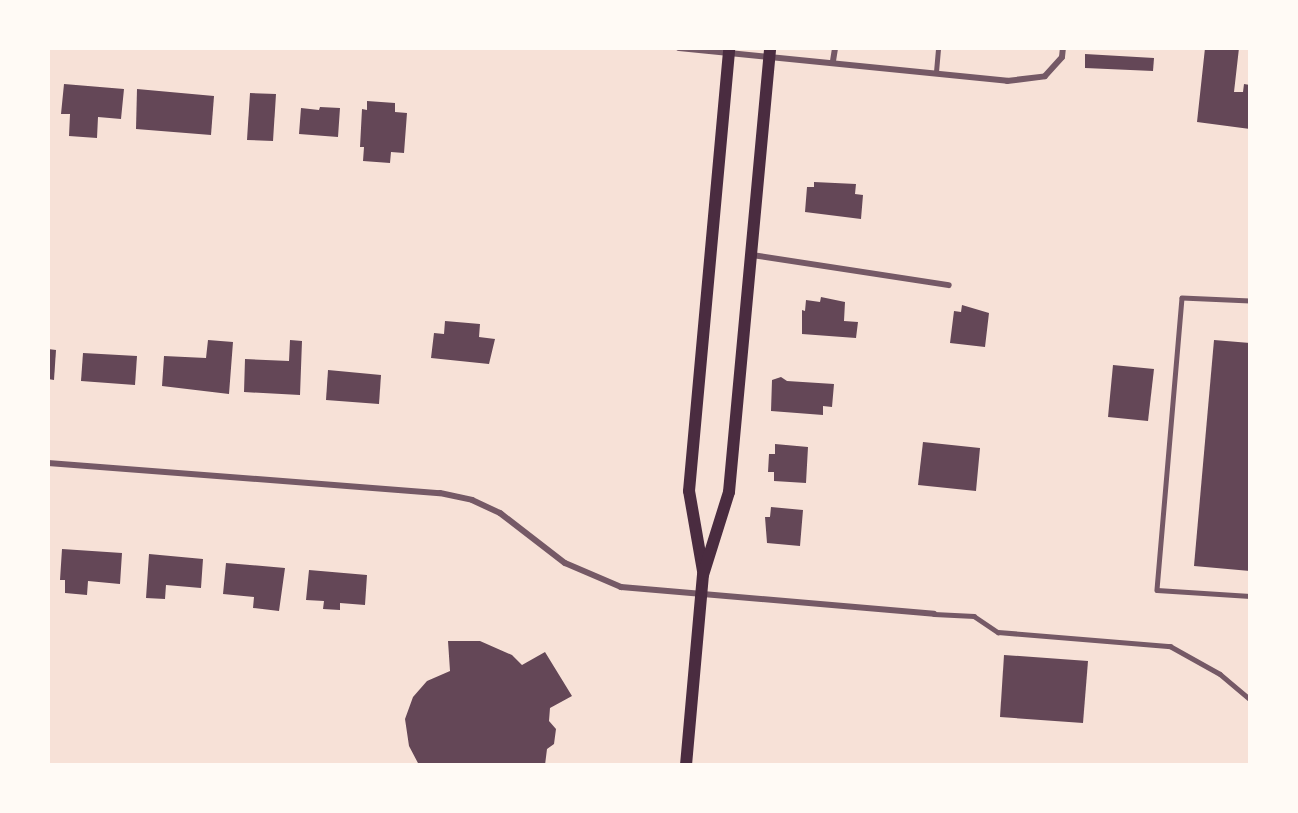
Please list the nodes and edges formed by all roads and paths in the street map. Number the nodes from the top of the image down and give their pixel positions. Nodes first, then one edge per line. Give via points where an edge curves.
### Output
1 (679, 48) edge
2 (835, 48) edge
3 (938, 48) edge
4 (1063, 48) edge
5 (729, 50) edge
6 (770, 51) edge
7 (834, 61) junction
8 (936, 72) junction
9 (752, 255) junction
10 (949, 285) dead end
11 (1250, 301) edge
12 (48, 463) edge
13 (703, 575) junction
14 (701, 596) junction
15 (1250, 596) edge
16 (934, 614) joint
17 (1250, 699) edge
18 (686, 765) edge

1 - 5 street
2 - 7 street
3 - 8 lane
4 - 8 street via 1062,57 1045,76 1007,81
5 - 6 street
5 - 13 main road via 689,491
6 - 7 street
6 - 9 main road
7 - 8 street
9 - 10 street
9 - 13 main road via 729,492
11 - 15 lane via 1182,298 1157,590
12 - 14 street via 450,494 510,518 565,563 592,578 631,590
13 - 14 main road
14 - 16 street
14 - 18 main road
16 - 17 lane via 974,616 998,632 1170,646 1220,674

